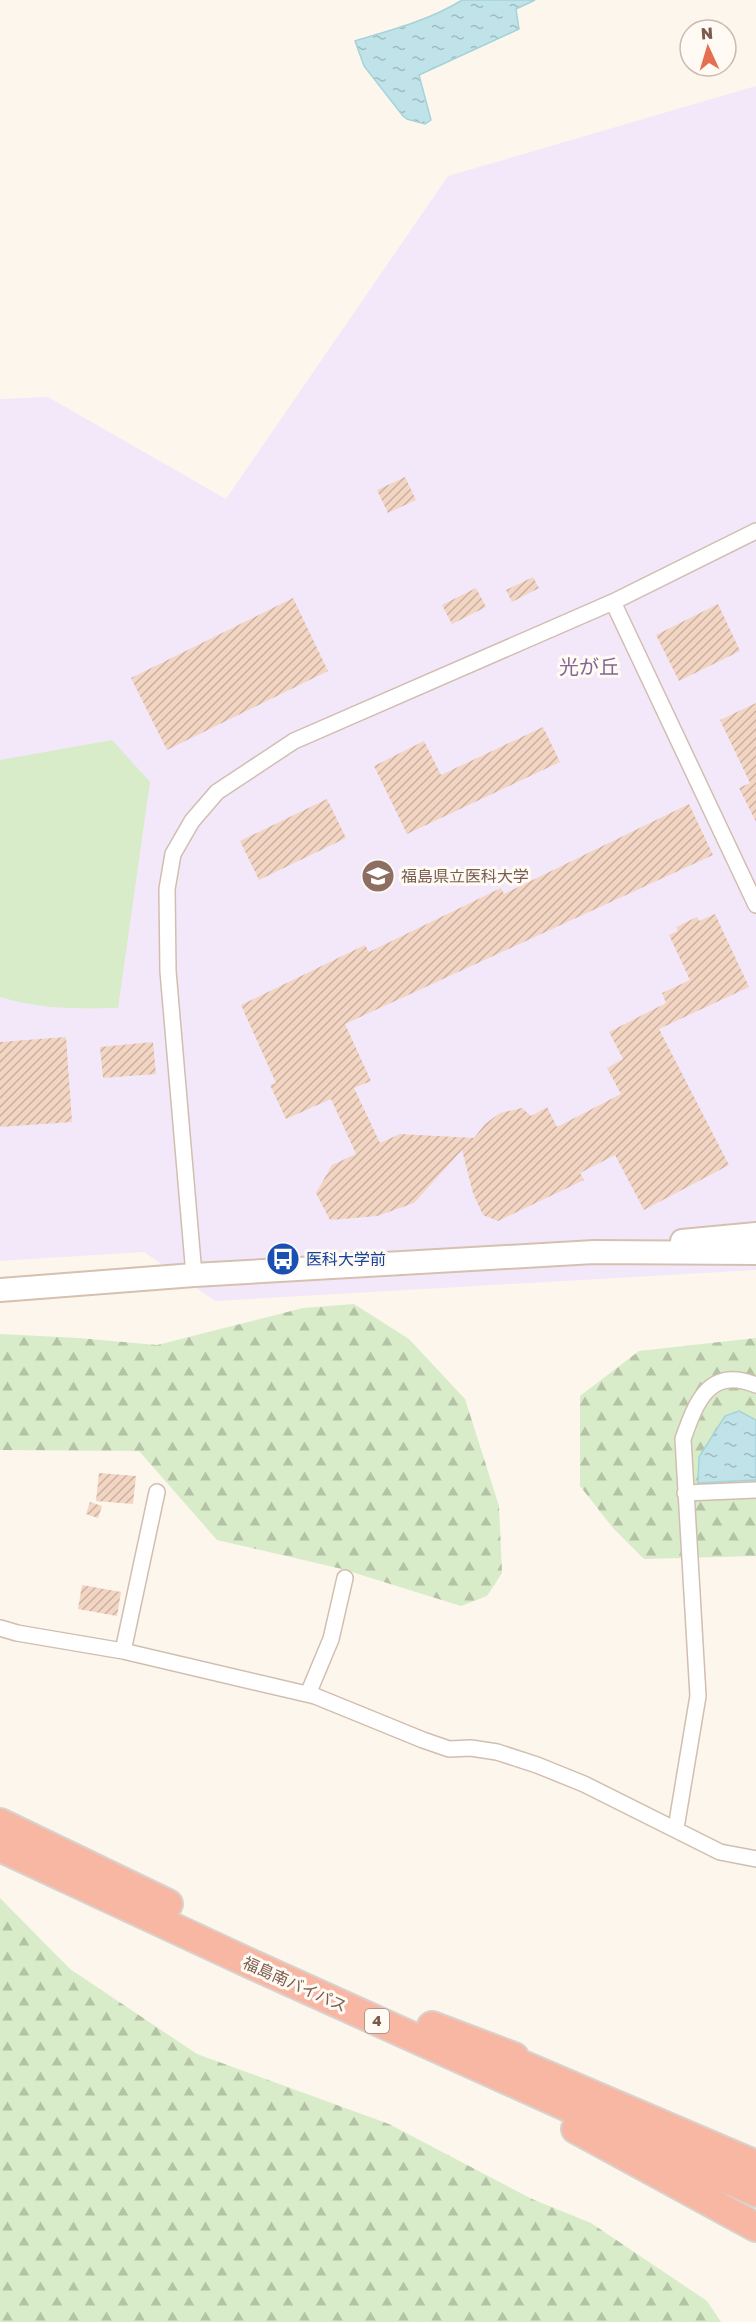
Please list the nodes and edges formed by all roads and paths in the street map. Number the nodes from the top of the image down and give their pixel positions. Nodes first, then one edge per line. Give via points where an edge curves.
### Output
1 (756, 531) edge
2 (613, 602) junction
3 (756, 905) edge
4 (756, 1234) edge
5 (756, 1243) edge
6 (594, 1252) junction
7 (756, 1253) edge
8 (194, 1275) junction
9 (0, 1290) edge
10 (756, 1385) edge
11 (756, 1490) edge
12 (157, 1492) dead end
13 (686, 1492) junction
14 (345, 1578) dead end
15 (0, 1628) edge
16 (123, 1651) junction
17 (309, 1694) junction
18 (0, 1823) edge
19 (676, 1828) junction
20 (0, 1846) edge
21 (756, 1859) edge
22 (372, 2019) junction
23 (432, 2026) junction
24 (756, 2146) edge
25 (756, 2165) edge
26 (756, 2192) edge
27 (756, 2227) edge

1 - 2 street
2 - 3 street
2 - 8 street via 294,741 217,792 192,821 173,854 167,890 168,971
4 - 5 street
4 - 6 street
6 - 7 street
6 - 8 street
8 - 9 street
10 - 13 street via 731,1379 716,1383 702,1394 683,1440
11 - 13 street
12 - 16 street
13 - 19 street via 698,1696
14 - 17 street via 331,1639
15 - 16 street
16 - 17 street
17 - 19 street via 449,1749 497,1752 537,1765
18 - 23 highway, 福島南バイパス / 4
19 - 21 street via 720,1852
20 - 22 highway, 福島南バイパス / 4
22 - 26 highway, 福島南バイパス / 4
22 - 27 highway
23 - 24 highway
23 - 25 highway, 福島南バイパス / 4

